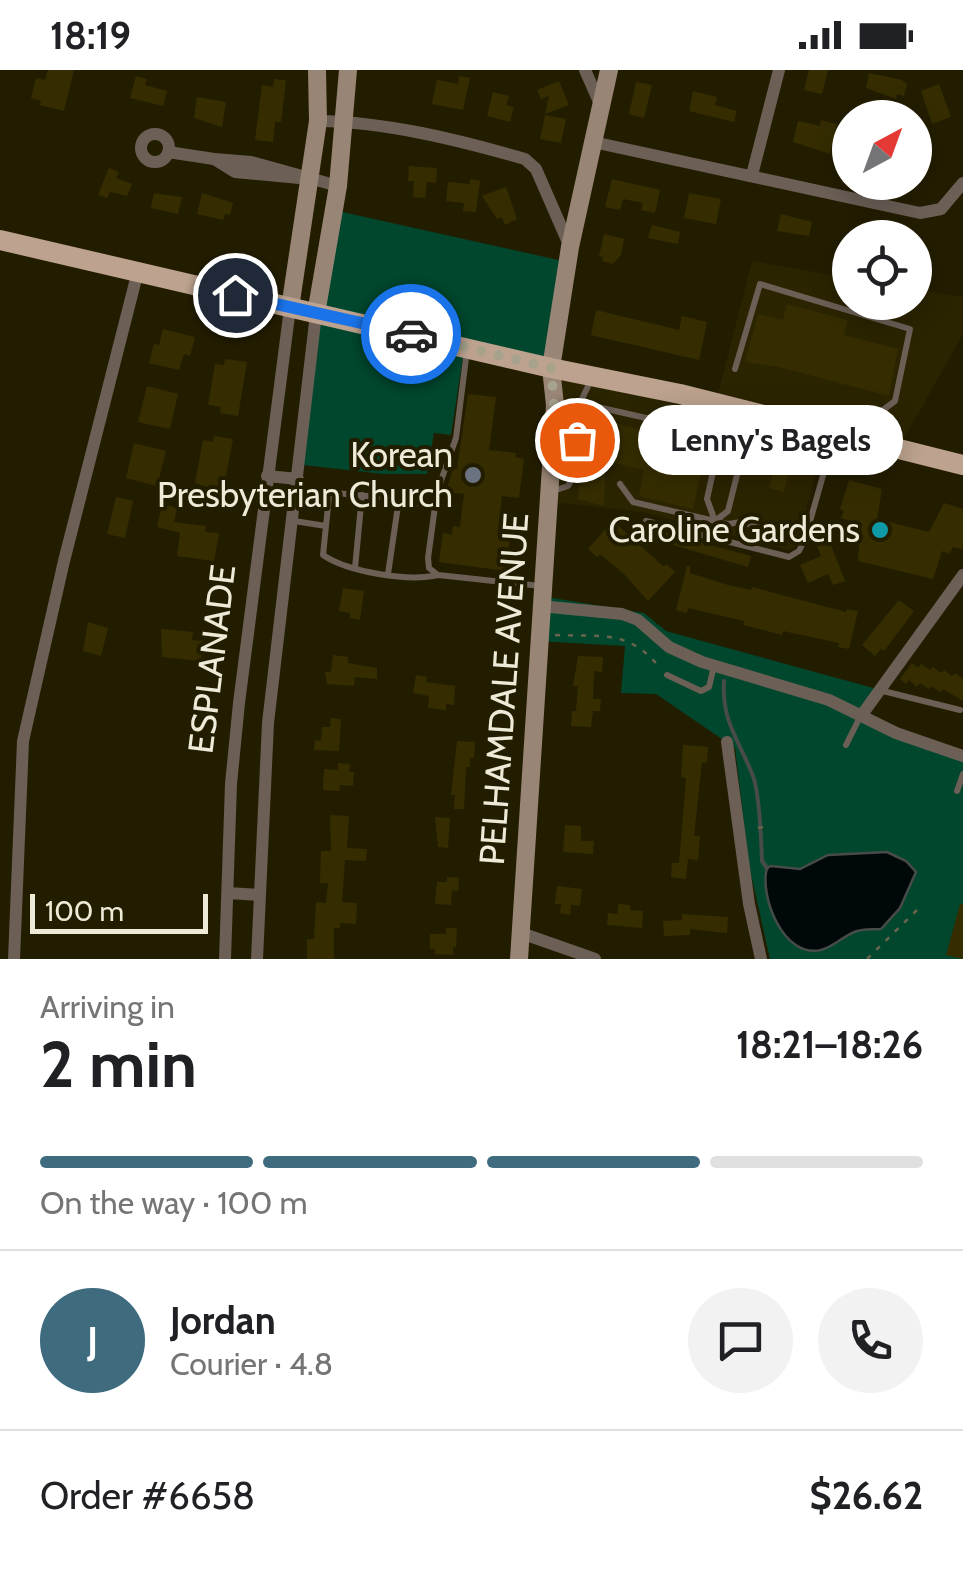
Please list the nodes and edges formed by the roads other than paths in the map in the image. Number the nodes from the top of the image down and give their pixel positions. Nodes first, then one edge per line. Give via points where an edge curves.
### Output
1 (317, 70) edge
2 (348, 70) edge
3 (585, 70) edge
4 (609, 70) edge
5 (779, 70) edge
6 (602, 106) junction
7 (318, 121) junction
8 (346, 121) junction
9 (593, 142) junction
10 (168, 152) dead end
11 (752, 175) junction
12 (310, 180) junction
13 (963, 182) edge
14 (338, 186) junction
15 (0, 240) edge
16 (570, 247) junction
17 (138, 271) junction
18 (290, 308) junction
19 (316, 314) junction
20 (467, 346) junction
21 (551, 368) junction
22 (734, 369) dead end
23 (593, 374) junction
24 (580, 403) junction
25 (554, 404) junction
26 (744, 410) junction
27 (883, 410) dead end
28 (836, 432) junction
29 (734, 438) junction
30 (963, 465) edge
31 (267, 476) junction
32 (298, 479) junction
33 (620, 484) dead end
34 (549, 492) junction
35 (362, 495) junction
36 (399, 498) junction
37 (434, 510) junction
38 (294, 521) junction
39 (646, 521) dead end
40 (714, 521) junction
41 (326, 526) junction
42 (790, 535) dead end
43 (356, 568) junction
44 (388, 574) junction
45 (438, 575) junction
46 (963, 575) edge
47 (542, 586) junction
48 (540, 606) junction
49 (714, 666) junction
50 (667, 675) road end
51 (879, 690) junction
52 (960, 710) dead end
53 (861, 716) junction
54 (728, 742) dead end
55 (846, 744) dead end
56 (963, 756) edge
57 (963, 774) edge
58 (957, 790) dead end
59 (228, 893) junction
60 (260, 895) junction
61 (521, 933) junction
62 (14, 959) edge
63 (225, 959) edge
64 (257, 959) edge
65 (519, 959) edge
66 (596, 959) edge
67 (761, 959) edge

1 - 7 street, ESPLANADE
2 - 8 street, ESPLANADE
3 - 6 street
4 - 6 street, PELHAMDALE AVENUE
5 - 11 street
6 - 9 street, PELHAMDALE AVENUE
7 - 8 street
7 - 12 street, ESPLANADE
8 - 14 street, ESPLANADE
8 - 16 street via 525,159 536,169
9 - 11 street
9 - 16 street, PELHAMDALE AVENUE
10 - 12 street via 250,162
11 - 13 street via 920,212 941,209
12 - 14 street
12 - 18 street, ESPLANADE
14 - 19 street, ESPLANADE
15 - 17 main road
16 - 21 street, PELHAMDALE AVENUE
17 - 18 main road
17 - 62 street via 23,741
18 - 19 main road
18 - 31 street, ESPLANADE
19 - 20 main road
19 - 32 street, ESPLANADE
20 - 21 main road
20 - 37 lane via 456,438
21 - 23 main road
21 - 25 street, PELHAMDALE AVENUE
22 - 27 lane via 760,284 910,329 896,401
23 - 24 lane
23 - 26 main road
24 - 25 lane
24 - 29 lane
24 - 34 lane via 574,478
25 - 34 street, PELHAMDALE AVENUE
26 - 28 main road
26 - 29 lane
28 - 30 main road
28 - 39 lane via 800,551 789,557
29 - 40 lane via 742,455 728,510
29 - 40 lane via 718,449 707,499
31 - 32 street
31 - 59 street, ESPLANADE via 231,784
32 - 38 street, ESPLANADE
33 - 40 lane via 633,502
34 - 47 street, PELHAMDALE AVENUE
35 - 36 lane
35 - 41 lane via 329,497
35 - 43 lane
36 - 37 lane
36 - 44 lane
37 - 45 lane via 428,558
38 - 41 lane
38 - 60 street, ESPLANADE via 268,723
40 - 42 lane
41 - 43 lane via 323,555
43 - 44 lane
44 - 45 lane
45 - 47 lane
46 - 51 street
47 - 48 street, PELHAMDALE AVENUE
48 - 49 street via 622,614 669,648
48 - 61 street, PELHAMDALE AVENUE
49 - 50 lane via 701,691
49 - 53 street
51 - 52 lane
51 - 53 street
53 - 55 lane
53 - 56 street
54 - 67 street
57 - 58 lane
59 - 60 street
59 - 63 street, ESPLANADE
60 - 64 street, ESPLANADE
61 - 65 street, PELHAMDALE AVENUE
61 - 66 street

